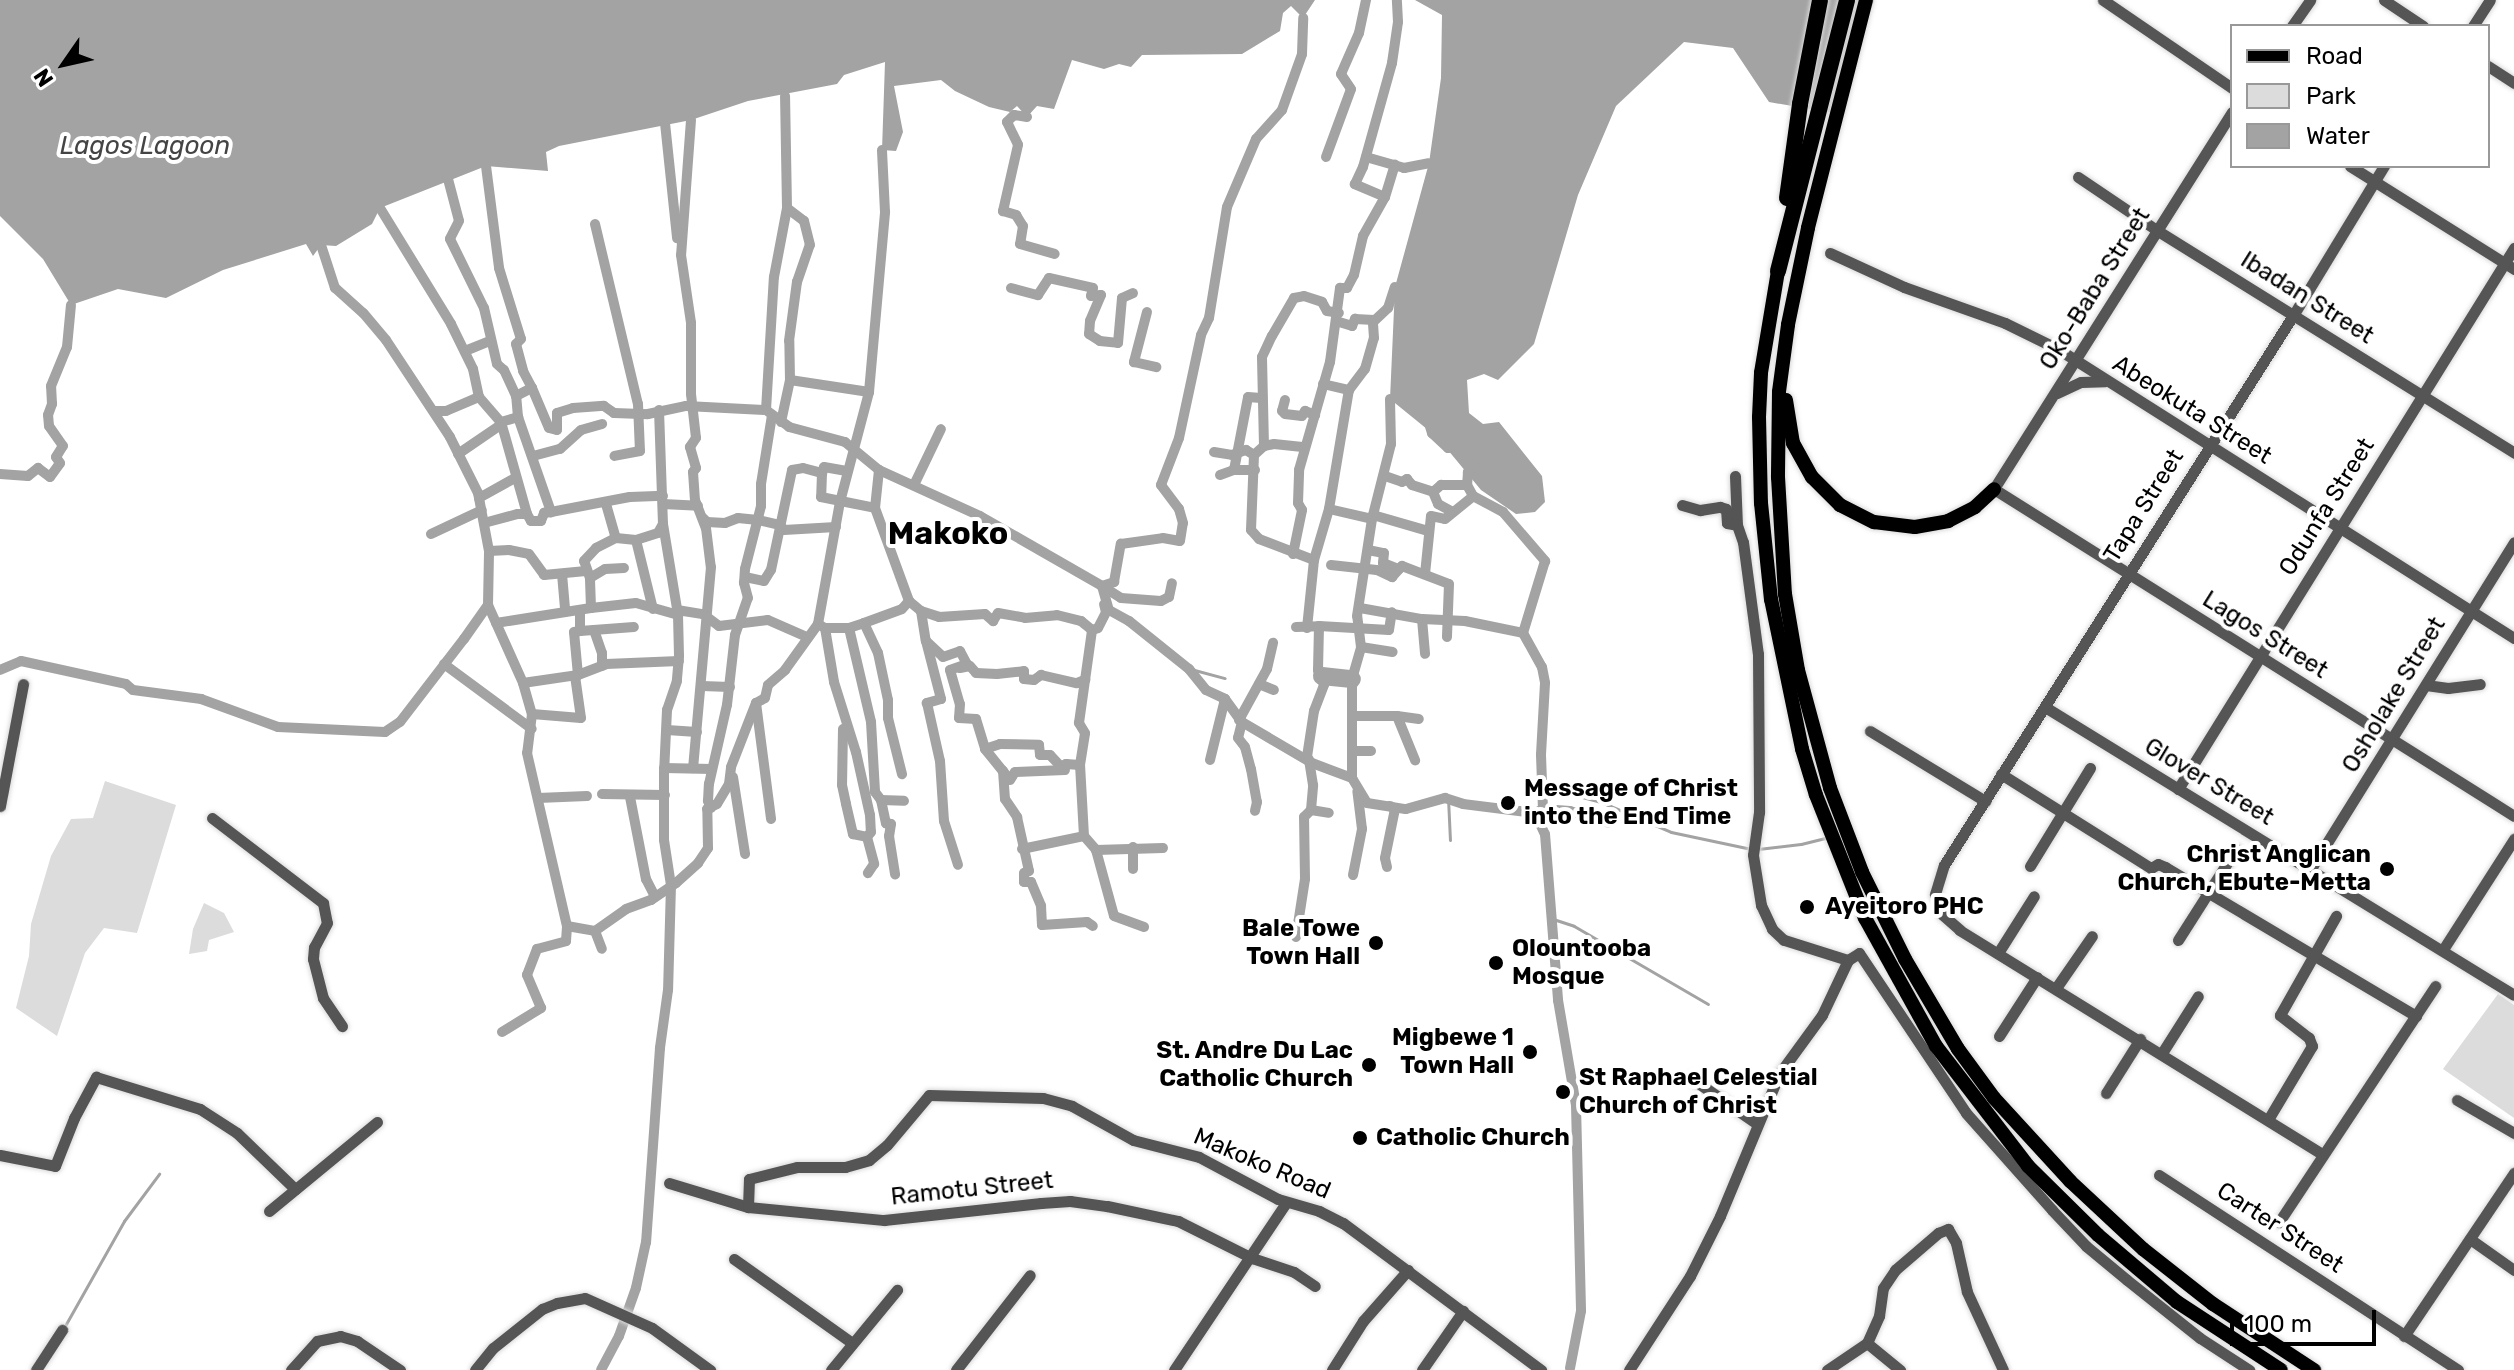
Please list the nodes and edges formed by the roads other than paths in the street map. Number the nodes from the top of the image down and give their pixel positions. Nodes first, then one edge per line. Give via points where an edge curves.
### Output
1 (1820, 0) edge
2 (1847, 0) edge
3 (1866, 0) edge
4 (2103, 0) edge
5 (2310, 0) edge
6 (2384, 0) edge
7 (2490, 0) edge
8 (2293, 24) edge
9 (2420, 24) edge
10 (2474, 24) edge
11 (2490, 67) edge
12 (2514, 83) edge
13 (2230, 87) edge
14 (2230, 115) edge
15 (2353, 168) edge
16 (2383, 168) edge
17 (2078, 177) dead end
18 (2374, 182) junction
19 (2158, 231) junction
20 (2514, 248) edge
21 (1830, 253) dead end
22 (2509, 266) edge
23 (1778, 271) junction
24 (2294, 314) junction
25 (1783, 354) junction
26 (2076, 363) junction
27 (2106, 381) junction
28 (2056, 394) junction
29 (2421, 396) junction
30 (2207, 447) junction
31 (2514, 453) edge
32 (1735, 476) dead end
33 (1994, 489) junction
34 (1682, 505) dead end
35 (1737, 525) junction
36 (2341, 530) junction
37 (2514, 542) edge
38 (2128, 574) junction
39 (2471, 610) junction
40 (2514, 638) edge
41 (2258, 656) junction
42 (23, 684) dead end
43 (2480, 684) dead end
44 (2426, 685) junction
45 (2045, 707) junction
46 (1870, 731) dead end
47 (2393, 741) junction
48 (2090, 768) dead end
49 (2001, 774) junction
50 (2178, 789) junction
51 (1985, 801) junction
52 (0, 806) edge
53 (2062, 813) junction
54 (2514, 816) edge
55 (212, 818) dead end
56 (2514, 839) edge
57 (2236, 849) dead end
58 (2030, 866) dead end
59 (2310, 870) junction
60 (2208, 894) junction
61 (2034, 896) dead end
62 (2336, 916) dead end
63 (2092, 936) dead end
64 (2178, 940) dead end
65 (2444, 948) junction
66 (1998, 953) junction
67 (2314, 954) junction
68 (1848, 960) junction
69 (2037, 977) junction
70 (2435, 986) dead end
71 (2056, 988) junction
72 (2514, 995) edge
73 (2198, 996) dead end
74 (2416, 1016) junction
75 (342, 1026) dead end
76 (1999, 1036) dead end
77 (2140, 1039) junction
78 (2162, 1053) junction
79 (1691, 1078) dead end
80 (2106, 1093) dead end
81 (2457, 1100) dead end
82 (2269, 1118) junction
83 (377, 1122) dead end
84 (1756, 1123) junction
85 (2514, 1133) edge
86 (2322, 1154) junction
87 (0, 1155) edge
88 (2514, 1173) edge
89 (2159, 1175) dead end
90 (669, 1183) dead end
91 (295, 1189) junction
92 (1286, 1203) junction
93 (748, 1207) junction
94 (269, 1211) dead end
95 (2279, 1222) dead end
96 (2470, 1239) junction
97 (1252, 1258) junction
98 (734, 1259) dead end
99 (1408, 1270) junction
100 (2514, 1270) edge
101 (1030, 1275) dead end
102 (1315, 1286) dead end
103 (897, 1290) dead end
104 (1463, 1311) junction
105 (62, 1330) dead end
106 (2404, 1336) junction
107 (852, 1343) junction
108 (1867, 1343) junction
109 (36, 1370) edge
110 (291, 1370) edge
111 (400, 1370) edge
112 (475, 1370) edge
113 (710, 1370) edge
114 (831, 1370) edge
115 (956, 1370) edge
116 (1174, 1370) edge
117 (1332, 1370) edge
118 (1422, 1370) edge
119 (1541, 1370) edge
120 (1629, 1370) edge
121 (1827, 1370) edge
122 (1900, 1370) edge
123 (2003, 1370) edge
124 (2249, 1370) edge
125 (2281, 1370) edge
126 (2314, 1370) edge
127 (2458, 1370) edge

1 - 23 highway
2 - 23 highway
3 - 25 main road
4 - 13 street
5 - 8 street
6 - 9 street
7 - 10 street
11 - 12 street
14 - 19 street, Oko-Baba Street
15 - 18 street
16 - 18 street, Tapa Street
17 - 19 street, Ibadan Street
18 - 22 street
18 - 24 street, Tapa Street
19 - 24 street, Ibadan Street
19 - 26 street, Oko-Baba Street
20 - 22 street, Odunfa Street
21 - 26 street, Abeokuta Street via 1904,287 2005,323
22 - 29 street, Odunfa Street
23 - 125 main road via 1767,323 1759,417 1765,552 1782,661 1816,795 1847,879 1936,1046 2028,1166 2177,1302
24 - 29 street, Ibadan Street
24 - 30 street, Tapa Street
25 - 33 main road via 1793,443 1812,477 1840,505 1874,522 1915,527 1961,515
25 - 126 main road via 1777,435 1785,594 1798,670 1830,788 1862,872 1930,1004 1994,1098 2109,1219 2177,1276
26 - 27 street, Abeokuta Street
26 - 28 street, Oko-Baba Street
27 - 28 street via 2081,382
27 - 30 street, Abeokuta Street
28 - 33 street, Oko-Baba Street
29 - 31 street, Ibadan Street
29 - 36 street, Odunfa Street
30 - 36 street, Abeokuta Street
30 - 38 street, Tapa Street
32 - 35 street
33 - 38 street, Lagos Street
34 - 35 street via 1726,509 1727,523
35 - 68 street via 1758,654 1759,812 1753,855 1761,905 1775,933
36 - 39 street, Abeokuta Street
36 - 41 street, Odunfa Street
37 - 39 street, Osholake Street
38 - 41 street, Lagos Street
38 - 45 street, Tapa Street
39 - 40 street, Abeokuta Street
39 - 44 street, Osholake Street
41 - 47 street, Lagos Street
41 - 50 street, Odunfa Street
42 - 52 street
43 - 44 street
44 - 47 street, Osholake Street
45 - 49 street, Tapa Street
45 - 50 street, Glover Street
46 - 51 street
47 - 54 street, Lagos Street
47 - 59 street, Osholake Street
48 - 53 street
49 - 51 street, Tapa Street
49 - 53 street
50 - 59 street, Glover Street
51 - 66 street, Tapa Street via 1944,865 1935,894 1949,923
53 - 58 street
53 - 60 street via 2151,868 2158,864
55 - 75 street via 323,903 327,923 313,959 323,998
56 - 65 street
57 - 60 street
59 - 65 street, Glover Street
60 - 64 street
60 - 67 street
61 - 66 street
62 - 67 street
63 - 71 street
65 - 72 street, Glover Street
66 - 69 street
67 - 74 street
67 - 82 street via 2280,1015 2312,1046
68 - 84 street via 1822,1015 1779,1074
68 - 124 street via 1859,953 1966,1113 2086,1246 2200,1338
69 - 71 street
69 - 76 street
70 - 74 street
71 - 77 street
73 - 78 street
74 - 86 street
77 - 78 street
77 - 80 street
78 - 82 street
79 - 84 street
81 - 85 street
82 - 86 street
83 - 91 street
84 - 120 street via 1690,1276
86 - 95 street
87 - 91 street via 55,1166 96,1077 200,1109 237,1133
88 - 96 street
89 - 106 street, Carter Street
90 - 93 street, Ramotu Street
91 - 94 street
92 - 93 street, Makoko Road via 1199,1157 1133,1140 1062,1102 1015,1095 929,1095 869,1160 845,1167 797,1167 749,1179
92 - 97 street
92 - 99 street, Makoko Road via 1334,1219
93 - 97 street, Ramotu Street via 884,1220 1070,1201 1178,1221
96 - 100 street
96 - 106 street
97 - 102 street, Ramotu Street via 1294,1272
97 - 116 street
98 - 107 street
99 - 104 street, Makoko Road
99 - 117 street via 1363,1321
101 - 115 street
103 - 107 street
104 - 118 street
104 - 119 street, Makoko Road
105 - 109 street
106 - 127 street, Carter Street
107 - 114 street
108 - 121 street
108 - 122 street
108 - 123 street via 1889,1278 1948,1229 1976,1316
110 - 111 street via 317,1341 340,1336 357,1341
112 - 113 street via 493,1348 550,1306 585,1298 642,1322

